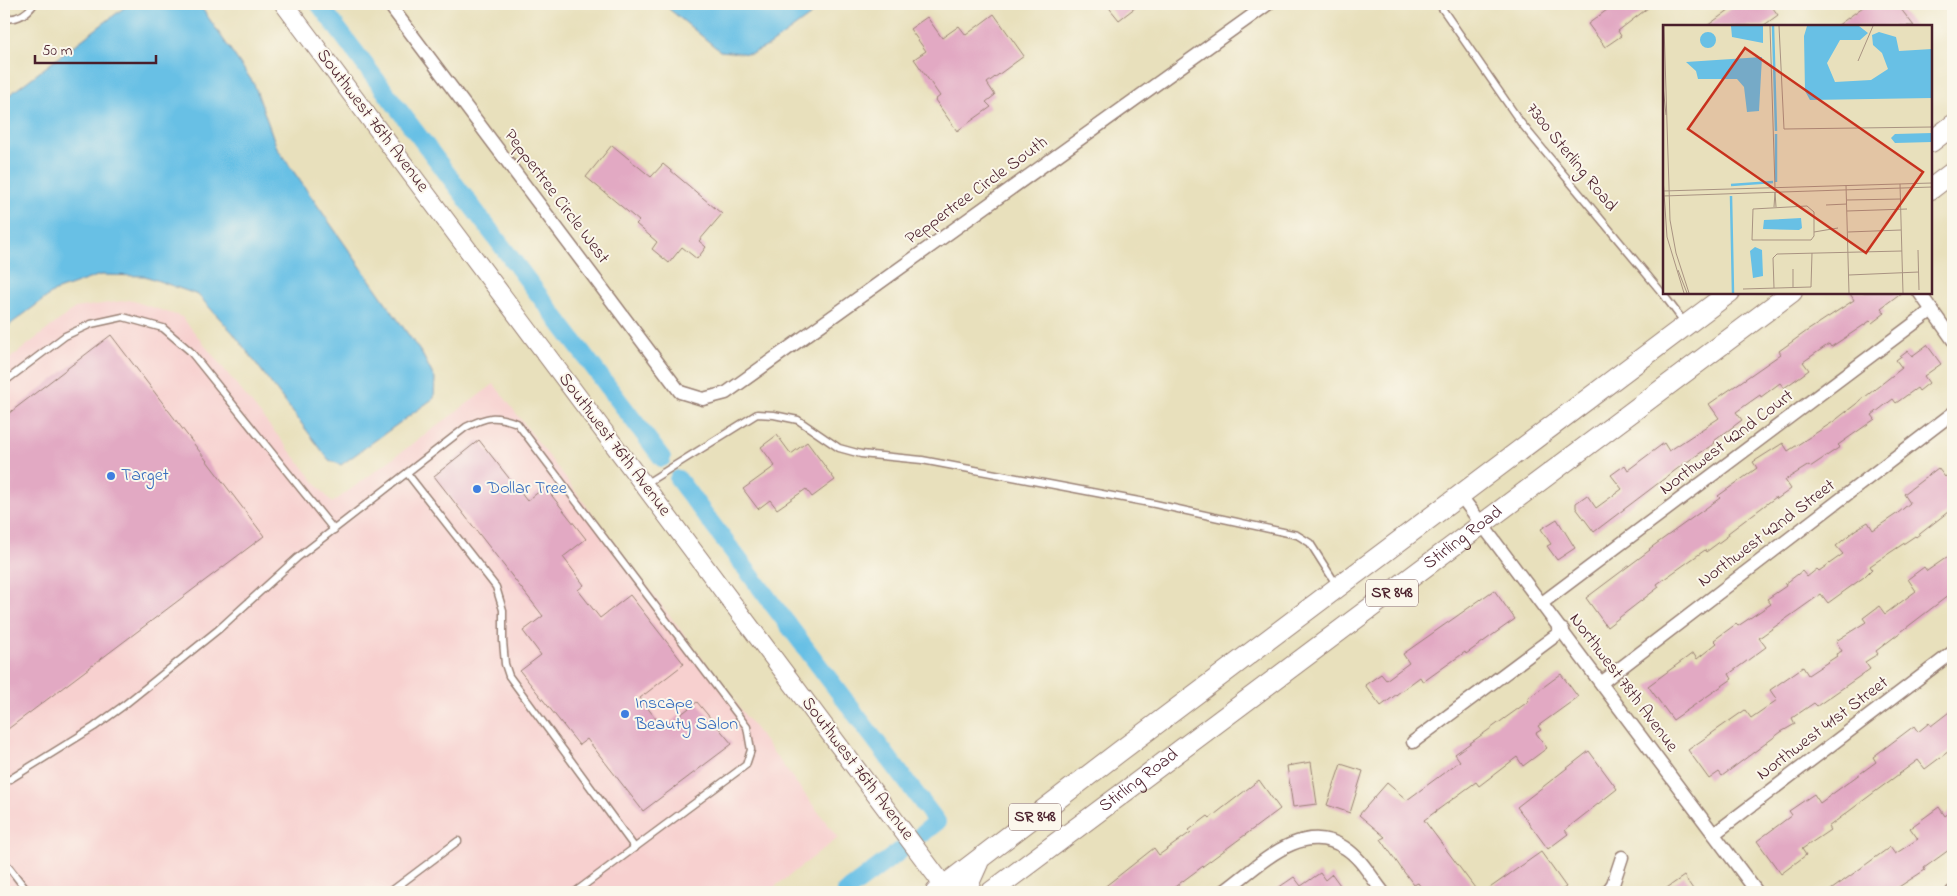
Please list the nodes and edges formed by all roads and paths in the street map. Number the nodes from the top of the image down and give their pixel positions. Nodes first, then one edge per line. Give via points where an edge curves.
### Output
1 (34, 4) edge
2 (284, 4) edge
3 (389, 4) edge
4 (1268, 4) edge
5 (1438, 4) edge
6 (4, 18) edge
7 (1953, 125) edge
8 (1932, 141) edge
9 (1953, 172) edge
10 (1932, 188) edge
11 (1727, 294) edge
12 (1789, 294) edge
13 (1920, 294) edge
14 (1932, 310) junction
15 (1687, 325) junction
16 (1953, 340) edge
17 (4, 382) edge
18 (703, 399) joint
19 (1953, 414) edge
20 (407, 473) junction
21 (644, 485) junction
22 (1460, 496) junction
23 (1482, 525) junction
24 (334, 530) junction
25 (1338, 587) junction
26 (1542, 603) junction
27 (1562, 630) junction
28 (1953, 652) edge
29 (1601, 683) junction
30 (1413, 742) dead end
31 (4, 783) edge
32 (1714, 834) junction
33 (458, 841) dead end
34 (635, 848) junction
35 (1622, 857) dead end
36 (980, 859) junction
37 (4, 861) edge
38 (940, 889) edge
39 (28, 892) edge
40 (390, 892) edge
41 (575, 892) edge
42 (965, 892) edge
43 (991, 892) edge
44 (1223, 892) edge
45 (1382, 892) edge
46 (1607, 892) edge
47 (1757, 892) edge

1 - 6 lane via 23,16
2 - 21 street, Southwest 76th Avenue
3 - 18 street, Peppertree Circle West via 680,392
4 - 18 street, Peppertree Circle South via 726,393
5 - 15 lane, 7300 Sterling Road via 1521,124
7 - 8 main road
9 - 10 main road
11 - 15 main road, Stirling Road / SR 848
12 - 23 main road, Stirling Road / SR 848
13 - 14 street
14 - 16 street
14 - 26 street, Northwest 42nd Court
15 - 22 main road, Stirling Road / SR 848
17 - 24 lane via 65,336 91,324 123,317 162,328 190,351
19 - 29 street, Northwest 42nd Street
20 - 24 lane
20 - 34 lane via 496,587 503,610 503,648 509,676
20 - 34 lane via 466,427 480,420 498,417 516,423 747,727 751,750 746,765
21 - 25 lane via 757,414 774,414 798,420 839,448 861,454 922,460 1155,504 1297,535 1310,542
21 - 38 street, Southwest 76th Avenue
22 - 23 street, Northwest 78th Avenue
22 - 25 main road, Stirling Road / SR 848
23 - 26 street, Northwest 78th Avenue
23 - 43 main road, Stirling Road / SR 848
24 - 31 lane via 123,706
25 - 36 main road, Stirling Road / SR 848
26 - 27 street, Northwest 78th Avenue
27 - 29 street, Northwest 78th Avenue
27 - 30 street
28 - 32 street, Northwest 41st Street
29 - 32 street, Northwest 78th Avenue
32 - 47 street, Northwest 78th Avenue
33 - 40 lane
34 - 41 lane
35 - 46 street
36 - 38 main road, Stirling Road / SR 848
36 - 42 main road
37 - 39 lane
44 - 45 street via 1290,844 1306,839 1339,844 1354,855

